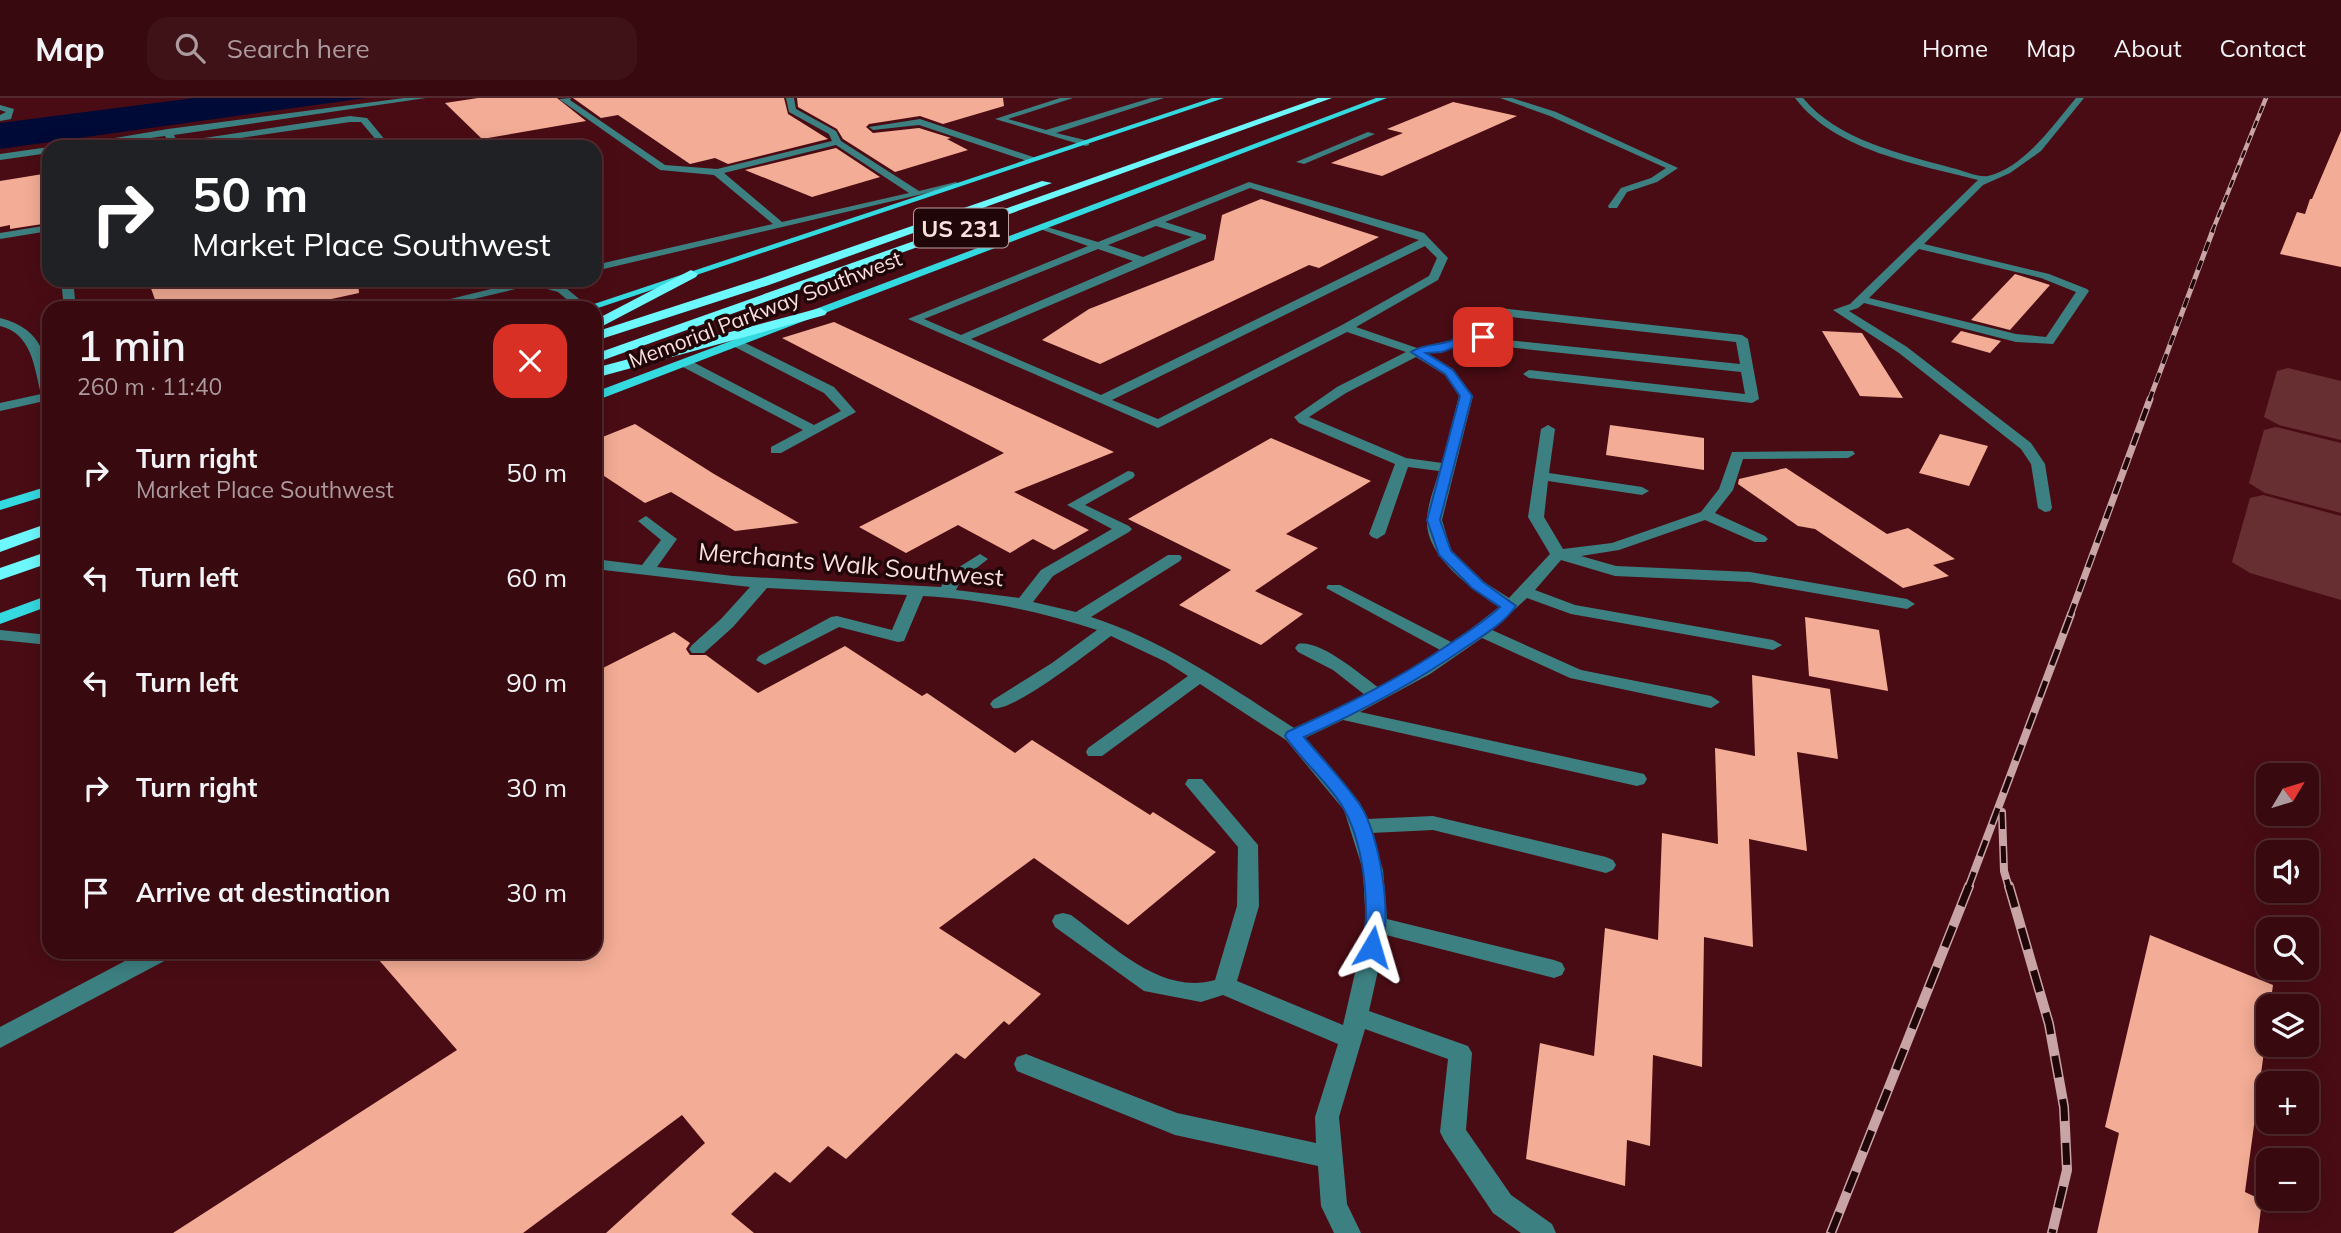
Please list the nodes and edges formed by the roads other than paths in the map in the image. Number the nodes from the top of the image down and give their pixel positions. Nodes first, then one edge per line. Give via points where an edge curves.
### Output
1 (422, 98) edge
2 (567, 98) edge
3 (790, 98) edge
4 (1069, 98) edge
5 (1160, 98) edge
6 (1220, 98) edge
7 (1293, 98) edge
8 (1327, 98) edge
9 (1383, 98) edge
10 (1504, 98) edge
11 (1798, 98) edge
12 (2080, 98) edge
13 (0, 107) edge
14 (0, 118) edge
15 (873, 127) dead end
16 (168, 132) junction
17 (1046, 133) junction
18 (1371, 134) dead end
19 (114, 140) edge
20 (172, 140) edge
21 (222, 140) edge
22 (381, 140) edge
23 (837, 142) junction
24 (1086, 143) junction
25 (42, 150) edge
26 (1140, 150) dead end
27 (0, 157) edge
28 (1033, 160) junction
29 (1301, 162) dead end
30 (717, 172) junction
31 (1064, 176) dead end
32 (1988, 180) junction
33 (956, 185) junction
34 (917, 194) junction
35 (1612, 206) dead end
36 (1155, 222) junction
37 (781, 226) junction
38 (1044, 227) junction
39 (42, 229) edge
40 (757, 231) junction
41 (0, 236) edge
42 (1426, 241) junction
43 (785, 242) junction
44 (1096, 245) junction
45 (1916, 245) junction
46 (1143, 261) junction
47 (602, 266) edge
48 (691, 274) junction
49 (473, 287) edge
50 (512, 287) edge
51 (554, 287) edge
52 (477, 295) junction
53 (1861, 299) junction
54 (450, 301) edge
55 (479, 301) edge
56 (577, 301) edge
57 (602, 303) edge
58 (820, 312) junction
59 (0, 322) edge
60 (602, 322) edge
61 (1346, 328) junction
62 (1464, 335) junction
63 (602, 336) edge
64 (961, 339) junction
65 (737, 343) junction
66 (1423, 350) junction
67 (602, 357) edge
68 (685, 363) junction
69 (1748, 369) junction
70 (602, 371) edge
71 (1529, 374) dead end
72 (42, 375) edge
73 (602, 394) edge
74 (42, 397) edge
75 (1101, 400) junction
76 (0, 407) edge
77 (1548, 429) dead end
78 (815, 431) junction
79 (776, 450) dead end
80 (1848, 454) dead end
81 (1403, 462) junction
82 (1447, 468) junction
83 (1128, 475) dead end
84 (1541, 476) junction
85 (1642, 491) dead end
86 (42, 492) edge
87 (0, 506) edge
88 (2045, 508) dead end
89 (1706, 515) junction
90 (646, 522) dead end
91 (42, 531) edge
92 (1377, 534) dead end
93 (1760, 539) dead end
94 (0, 546) edge
95 (1558, 554) junction
96 (1174, 558) dead end
97 (980, 559) dead end
98 (42, 560) edge
99 (602, 565) edge
100 (647, 570) junction
101 (0, 575) edge
102 (762, 583) junction
103 (1334, 588) dead end
104 (917, 591) junction
105 (1524, 591) junction
106 (946, 593) junction
107 (42, 603) edge
108 (1023, 604) junction
109 (1907, 604) dead end
110 (1509, 606) junction
111 (1078, 618) junction
112 (0, 619) edge
113 (1110, 629) junction
114 (1480, 631) junction
115 (0, 635) edge
116 (42, 639) edge
117 (1773, 645) dead end
118 (1304, 648) dead end
119 (698, 649) dead end
120 (1452, 649) junction
121 (765, 660) dead end
122 (1200, 676) junction
123 (1378, 696) junction
124 (1711, 702) dead end
125 (999, 704) dead end
126 (1342, 714) junction
127 (1293, 736) junction
128 (1095, 752) dead end
129 (1637, 779) dead end
130 (1195, 784) dead end
131 (1359, 827) junction
132 (1606, 865) dead end
133 (1063, 921) dead end
134 (1377, 925) junction
135 (149, 959) edge
136 (1554, 969) dead end
137 (1224, 986) junction
138 (1354, 1027) junction
139 (0, 1038) edge
140 (1026, 1064) dead end
141 (1330, 1157) junction
142 (1348, 1233) edge
143 (1543, 1233) edge

1 - 16 street
2 - 30 street via 563,99 663,168
3 - 23 street via 792,110 833,133
4 - 17 street via 999,119
5 - 17 street
6 - 24 main road
7 - 26 highway
8 - 67 highway, Memorial Parkway Southwest / US 231
9 - 38 main road, Memorial Parkway Southwest
10 - 35 street via 1553,114 1673,168 1624,190
11 - 32 street via 1832,129 1898,156
12 - 32 street via 2038,149
13 - 14 street via 11,111
15 - 28 street via 920,122
16 - 19 street
16 - 20 street
17 - 24 street
18 - 29 street
21 - 22 street via 350,119 364,120
23 - 30 street
23 - 34 street
24 - 28 main road
25 - 27 street
28 - 33 main road
30 - 37 street
31 - 63 highway, Memorial Parkway Southwest / US 231
32 - 45 street
33 - 34 street
33 - 43 main road
34 - 37 street
36 - 42 street via 1250,185 1420,235
36 - 44 street
36 - 46 street via 1202,237
37 - 40 street
38 - 44 street
38 - 58 main road, Memorial Parkway Southwest
39 - 41 street
40 - 43 street
40 - 47 street
42 - 61 street via 1443,258 1433,278
42 - 75 street
43 - 48 main road
44 - 46 street
44 - 64 street via 914,319
45 - 53 street
45 - 53 street via 2045,276 2083,291 2049,341 2016,338
46 - 64 street
48 - 57 main road
48 - 60 highway
49 - 52 street
50 - 52 street
51 - 56 street
52 - 54 street
52 - 55 street
53 - 88 street via 1839,310 1903,350 2026,446 2038,464
58 - 65 main road, Memorial Parkway Southwest
58 - 70 highway
59 - 72 street via 14,323 31,337
61 - 66 street
61 - 75 street via 1157,424
62 - 66 street via 1442,349
62 - 69 street
62 - 69 street via 1500,312 1742,340
64 - 75 street
65 - 68 main road, Memorial Parkway Southwest
65 - 78 street via 840,400 849,412
66 - 81 street via 1301,416
66 - 82 street via 1449,372 1466,396
68 - 73 main road, Memorial Parkway Southwest
68 - 78 street
69 - 71 street via 1752,399
74 - 76 street
77 - 84 street
78 - 79 street
80 - 89 street via 1737,454 1726,490
81 - 82 street
81 - 92 street
82 - 110 street via 1434,520 1444,552 1478,585
83 - 108 street via 1074,505 1124,530 1047,573
84 - 85 street
84 - 95 street via 1536,517
86 - 87 main road
89 - 93 street
89 - 95 street via 1614,547
90 - 100 street via 669,539
91 - 94 highway
95 - 105 street
95 - 109 street via 1615,571 1750,577
96 - 111 street
97 - 106 street via 954,577
98 - 101 highway
99 - 100 street, Merchants Walk Southwest
100 - 102 street, Merchants Walk Southwest
102 - 104 street, Merchants Walk Southwest
102 - 119 street
103 - 120 street
104 - 106 street, Merchants Walk Southwest
104 - 121 street via 898,638 837,621
105 - 110 street
105 - 117 street via 1571,609
106 - 108 street, Merchants Walk Southwest
107 - 112 main road
108 - 111 street, Merchants Walk Southwest
110 - 114 street
111 - 113 street, Merchants Walk Southwest
113 - 122 street, Merchants Walk Southwest
113 - 125 street
114 - 120 street
114 - 124 street via 1576,674
115 - 116 street
118 - 123 street via 1339,666
120 - 123 street
122 - 127 street, Merchants Walk Southwest
122 - 128 street
123 - 126 street
126 - 127 street
126 - 129 street
127 - 131 street, Merchants Walk Southwest via 1353,808
130 - 137 street via 1248,845 1248,906
131 - 132 street via 1433,823
131 - 134 street, Merchants Walk Southwest via 1373,870
133 - 137 street via 1152,985 1201,993
134 - 136 street
134 - 138 street, Merchants Walk Southwest
135 - 139 street
137 - 138 street
138 - 141 street, Merchants Walk Southwest via 1327,1117
138 - 143 street via 1460,1053 1453,1132 1502,1203
140 - 141 street via 1175,1124
141 - 142 street, Merchants Walk Southwest via 1334,1206

